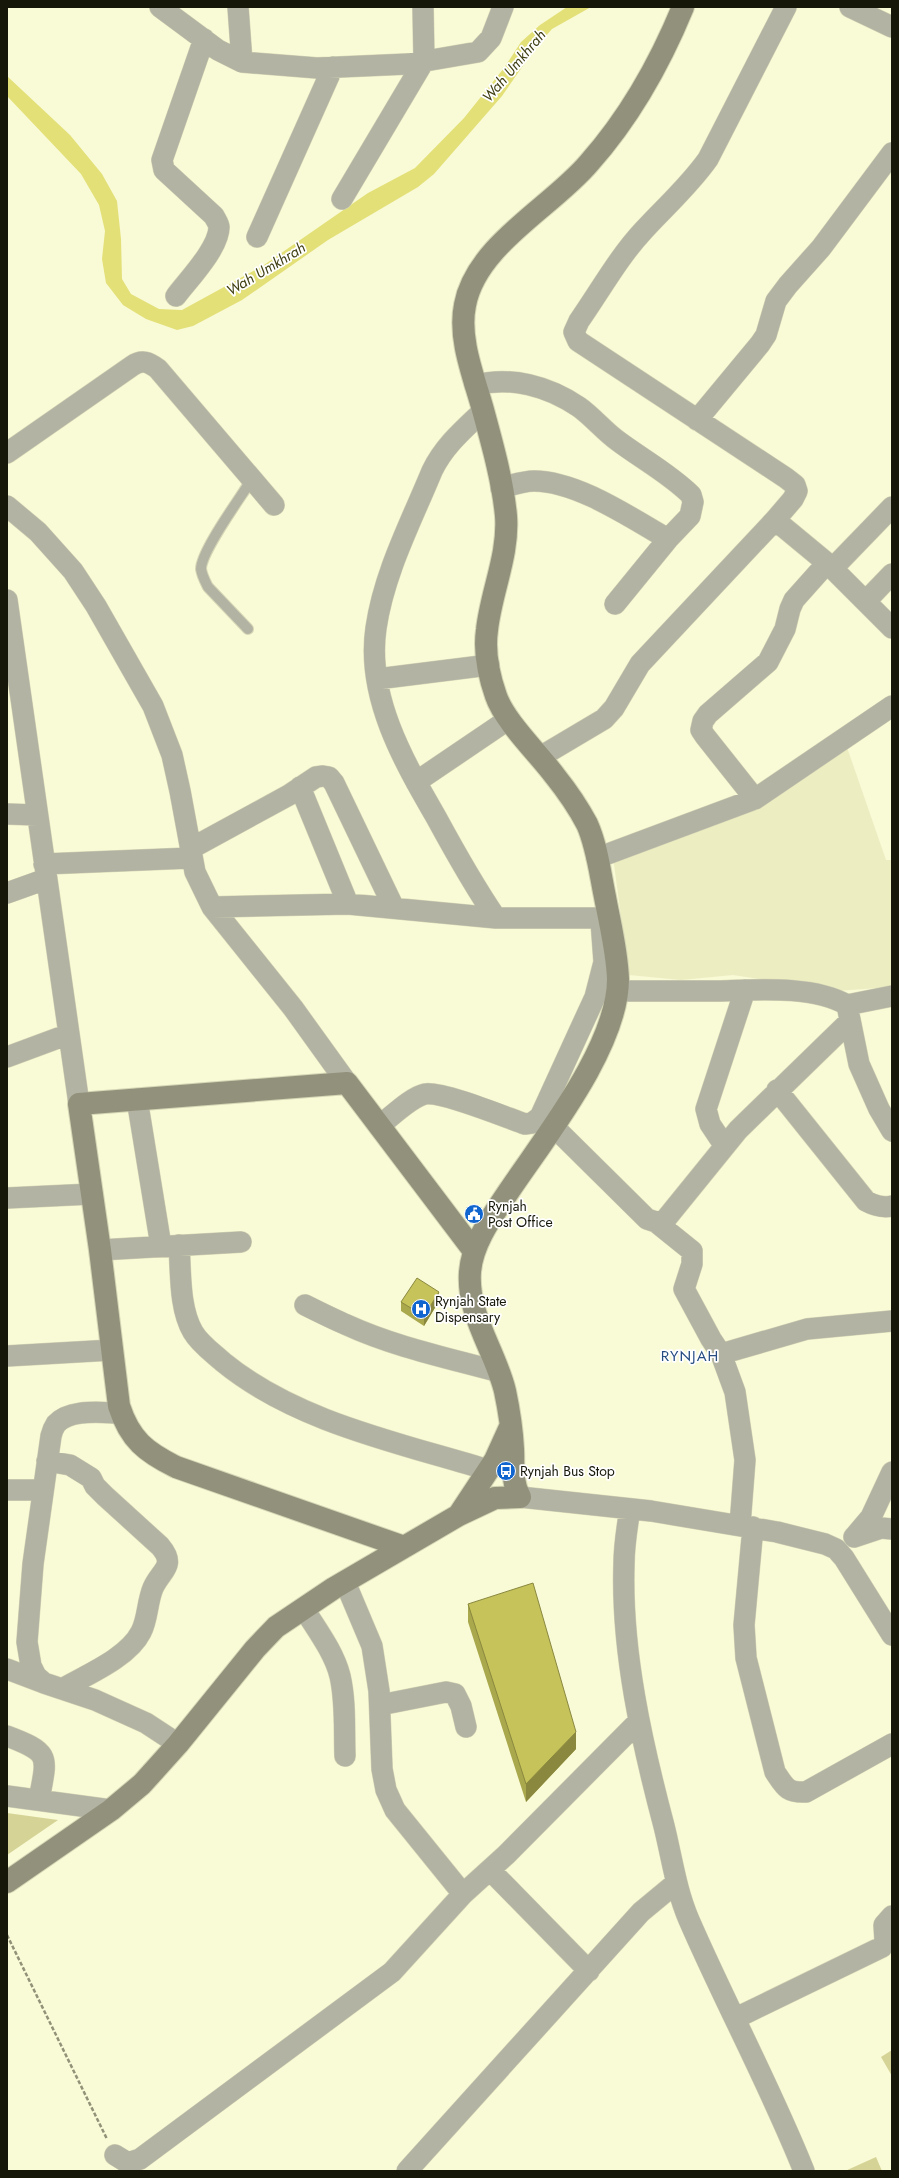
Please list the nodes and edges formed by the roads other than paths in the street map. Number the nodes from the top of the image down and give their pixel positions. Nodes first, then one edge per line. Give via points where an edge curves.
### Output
1 (160, 7) edge
2 (238, 7) edge
3 (423, 7) edge
4 (504, 7) edge
5 (683, 7) edge
6 (786, 7) edge
7 (850, 7) edge
8 (892, 27) edge
9 (204, 39) junction
10 (424, 61) junction
11 (242, 62) junction
12 (333, 67) junction
13 (892, 153) edge
14 (342, 199) dead end
15 (257, 237) dead end
16 (176, 296) dead end
17 (475, 384) junction
18 (483, 410) junction
19 (697, 420) junction
20 (7, 453) edge
21 (252, 479) junction
22 (501, 488) junction
23 (274, 505) dead end
24 (7, 506) edge
25 (892, 507) edge
26 (775, 520) junction
27 (668, 538) junction
28 (830, 565) junction
29 (892, 574) edge
30 (7, 600) edge
31 (866, 601) junction
32 (615, 604) dead end
33 (892, 628) edge
34 (248, 629) dead end
35 (11, 662) edge
36 (489, 665) junction
37 (377, 678) junction
38 (892, 706) edge
39 (509, 719) junction
40 (540, 757) junction
41 (416, 782) junction
42 (300, 787) junction
43 (754, 799) junction
44 (7, 814) edge
45 (37, 815) junction
46 (190, 853) junction
47 (597, 858) junction
48 (45, 871) junction
49 (7, 893) edge
50 (348, 904) junction
51 (212, 907) junction
52 (394, 908) junction
53 (496, 918) junction
54 (605, 919) junction
55 (744, 990) junction
56 (617, 992) junction
57 (892, 996) edge
58 (848, 1013) junction
59 (69, 1034) junction
60 (7, 1057) edge
61 (347, 1083) junction
62 (777, 1090) junction
63 (137, 1099) junction
64 (78, 1104) junction
65 (379, 1126) junction
66 (553, 1126) junction
67 (892, 1131) edge
68 (724, 1145) junction
69 (92, 1194) junction
70 (7, 1198) edge
71 (892, 1206) edge
72 (656, 1222) junction
73 (241, 1242) dead end
74 (170, 1246) junction
75 (100, 1250) junction
76 (474, 1251) junction
77 (305, 1305) dead end
78 (892, 1322) edge
79 (112, 1350) junction
80 (721, 1354) junction
81 (7, 1356) edge
82 (499, 1372) junction
83 (121, 1413) junction
84 (511, 1424) junction
85 (47, 1462) junction
86 (488, 1470) junction
87 (892, 1472) edge
88 (7, 1490) edge
89 (42, 1490) junction
90 (520, 1497) junction
91 (630, 1509) junction
92 (459, 1515) junction
93 (746, 1526) junction
94 (892, 1528) edge
95 (855, 1536) junction
96 (404, 1547) junction
97 (839, 1552) junction
98 (345, 1582) junction
99 (304, 1609) junction
100 (892, 1635) edge
101 (7, 1669) edge
102 (53, 1686) junction
103 (380, 1705) junction
104 (639, 1721) junction
105 (466, 1727) dead end
106 (7, 1736) edge
107 (178, 1744) junction
108 (892, 1744) edge
109 (345, 1756) dead end
110 (7, 1796) edge
111 (39, 1800) junction
112 (111, 1810) junction
113 (490, 1870) junction
114 (7, 1882) edge
115 (676, 1883) junction
116 (463, 1894) junction
117 (892, 1916) edge
118 (589, 1971) junction
119 (736, 2018) junction
120 (115, 2155) road end
121 (407, 2171) edge
122 (804, 2171) edge

1 - 9 street
2 - 11 street
3 - 10 street
4 - 10 street via 491,38 478,52
5 - 17 street via 641,92 593,159 550,202 501,243 471,286 466,298 463,324
6 - 19 street via 708,159 694,179 625,253 574,332 578,341
7 - 8 street
9 - 11 street via 218,50
9 - 16 street via 162,160 164,170 214,216 219,226 218,236
10 - 12 street
10 - 14 street
11 - 12 street
12 - 15 street
13 - 19 street via 821,248 776,301 766,334 760,344
17 - 18 street
17 - 27 street via 492,380 510,381 530,385 564,398 579,407 611,436 686,490 691,495 690,516
18 - 22 street
18 - 37 street via 439,455 388,576 376,629
19 - 26 street via 795,485 797,492 793,499
20 - 21 street via 139,361 150,362
21 - 23 street
21 - 34 lane via 207,550 201,568 208,586
22 - 27 street via 534,481 562,484
22 - 36 street via 506,511 506,536 486,634
24 - 46 street via 38,532 72,572 96,606 154,706 172,755
25 - 28 street
26 - 28 street
26 - 40 street via 640,664 614,708 604,719
27 - 32 street
28 - 31 street
28 - 43 street via 794,600 785,629 768,662 703,721 701,730
29 - 31 street
30 - 35 street
31 - 33 street
35 - 45 street
36 - 37 street
36 - 39 street via 498,701
37 - 41 street via 385,716
38 - 43 street
39 - 40 street
39 - 41 street
40 - 47 street via 574,801 588,828
41 - 53 street via 461,864
42 - 46 street
42 - 50 street
42 - 52 street via 322,776 329,777 334,782
43 - 47 street
44 - 45 street
45 - 48 street
46 - 48 street
46 - 51 street via 201,889
47 - 54 street
48 - 49 street
48 - 59 street
50 - 51 street
50 - 52 street
51 - 61 street via 292,1008
52 - 53 street
53 - 54 street
54 - 56 street via 616,955
54 - 65 street via 604,962 595,997 540,1117 532,1124 525,1124 446,1097 425,1094 414,1099
55 - 56 street
55 - 58 street via 797,992 837,999
55 - 68 street via 706,1109 710,1124
56 - 66 street via 603,1039 578,1087
57 - 58 street
58 - 62 street
58 - 67 street via 859,1064
59 - 60 street
59 - 64 street
61 - 63 street
61 - 65 street
62 - 68 street
62 - 71 street via 866,1201 884,1208
63 - 64 street
63 - 74 street
64 - 69 street
65 - 76 street
66 - 72 street via 647,1219
66 - 76 street via 502,1201
68 - 72 street via 672,1214 665,1220
69 - 70 street
69 - 75 street
72 - 80 street via 692,1251 692,1264 684,1289
73 - 74 street
74 - 75 street
74 - 86 street via 186,1315 193,1332 208,1349 250,1382 307,1412
75 - 79 street
76 - 82 street via 470,1269 473,1305 482,1334
77 - 82 street via 348,1326 407,1347
78 - 80 street via 807,1329
79 - 81 street
79 - 83 street
80 - 93 street via 736,1392 743,1441
82 - 84 street
83 - 85 street via 74,1415 64,1418 56,1425 51,1436
83 - 96 street via 133,1436 144,1449 176,1467
84 - 86 street via 506,1439
84 - 90 street via 514,1453 512,1478
85 - 89 street
85 - 102 street via 70,1465 91,1478 105,1496 160,1546 167,1555 168,1564 150,1594 142,1631 133,1645 115,1659
86 - 92 street
87 - 95 street via 871,1517
88 - 89 street
89 - 102 street via 27,1642 31,1666 36,1676
90 - 91 street
90 - 92 street via 495,1498
91 - 93 street
91 - 104 street via 624,1565 626,1625
92 - 96 street
93 - 97 street via 804,1538 825,1544
93 - 108 street via 746,1658 775,1772 785,1787 793,1793 806,1792
94 - 95 street via 881,1528
95 - 97 street
96 - 98 street
97 - 100 street
98 - 99 street
98 - 103 street via 372,1646
99 - 107 street via 276,1627 255,1649
99 - 109 street via 325,1643 340,1677 344,1703
101 - 102 street
102 - 107 street via 96,1700 146,1723
103 - 105 street via 446,1692 455,1694
103 - 116 street via 382,1769 386,1790 395,1810
104 - 113 street
104 - 115 street
106 - 111 street via 30,1745 42,1755 46,1764
107 - 112 street via 142,1784
110 - 111 street
111 - 112 street
112 - 114 street
113 - 116 street
113 - 118 street
115 - 118 street via 641,1912
115 - 119 street via 689,1920
116 - 120 street via 392,1972 140,2159 128,2163
117 - 119 street via 884,1925 885,1941 882,1947
118 - 121 street
119 - 122 street

